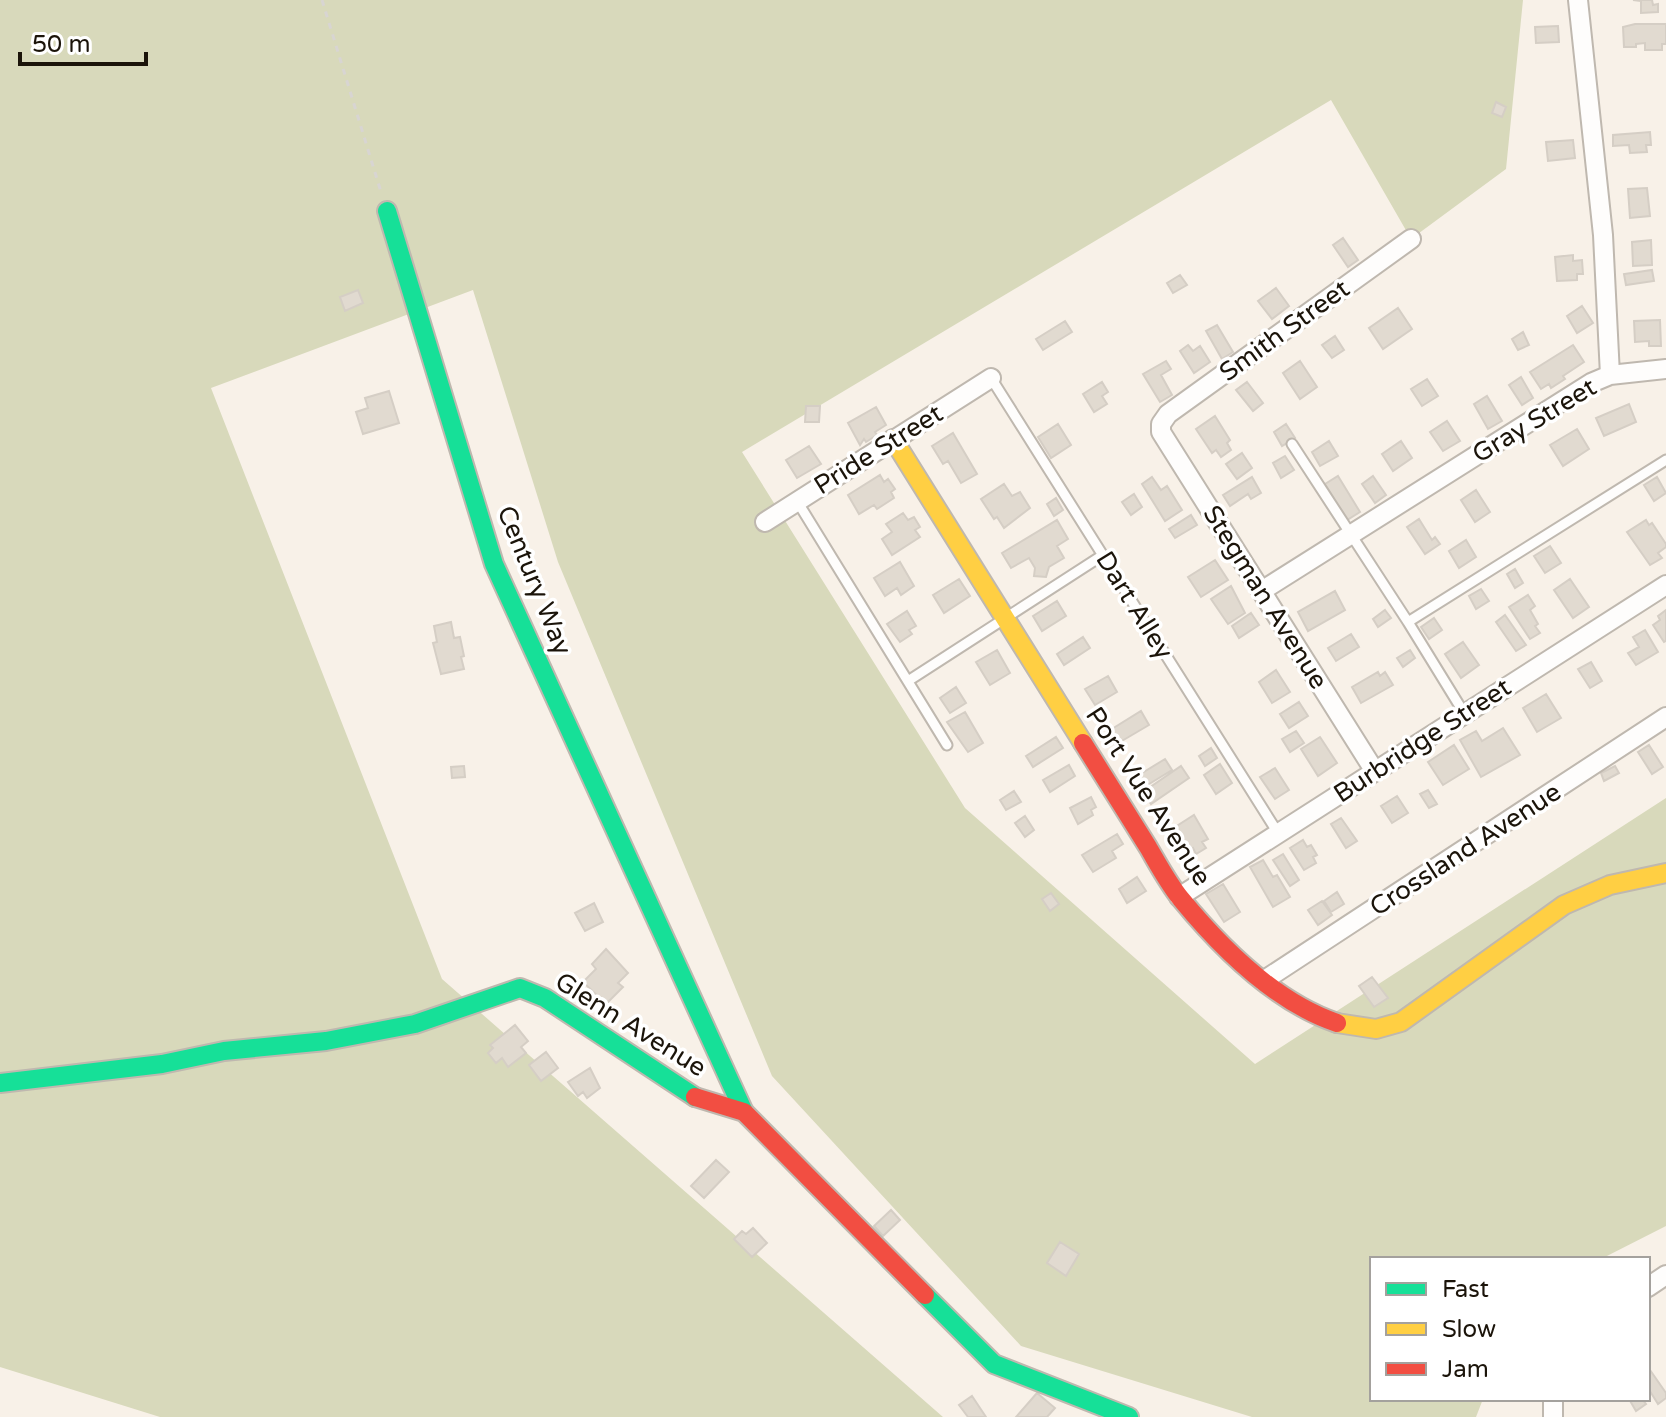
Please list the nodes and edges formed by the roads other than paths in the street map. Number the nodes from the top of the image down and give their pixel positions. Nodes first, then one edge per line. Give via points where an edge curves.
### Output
1 (1578, 0) edge
2 (387, 211) road end
3 (1411, 239) dead end
4 (1666, 369) edge
5 (1610, 375) junction
6 (991, 378) joint
7 (1161, 424) joint
8 (893, 439) junction
9 (1292, 444) dead end
10 (1666, 460) edge
11 (797, 501) junction
12 (765, 522) dead end
13 (1350, 535) junction
14 (1103, 555) junction
15 (1666, 585) edge
16 (1263, 590) junction
17 (1006, 618) junction
18 (1408, 622) junction
19 (908, 681) junction
20 (1464, 713) junction
21 (1666, 717) edge
22 (947, 745) dead end
23 (1374, 770) junction
24 (1278, 833) junction
25 (1666, 873) edge
26 (1179, 897) junction
27 (1263, 981) junction
28 (0, 1083) edge
29 (744, 1112) junction
30 (1129, 1417) edge

1 - 5 street, Gray Street via 1603,235
2 - 29 street, Century Way via 494,564
3 - 7 street, Smith Street
4 - 5 street
5 - 13 street, Gray Street
6 - 8 street, Pride Street
6 - 14 lane, Dart Alley
7 - 16 street, Stegman Avenue via 1161,432
8 - 11 street, Pride Street
8 - 17 street, Port Vue Avenue
9 - 13 lane
10 - 18 lane
11 - 12 street, Pride Street
11 - 19 lane
13 - 16 street, Gray Street
13 - 18 lane
14 - 17 lane
14 - 24 lane, Dart Alley
15 - 20 street, Burbridge Street
16 - 23 street, Stegman Avenue
17 - 19 lane
17 - 26 street, Port Vue Avenue
18 - 20 lane
19 - 22 lane
20 - 23 street, Burbridge Street
21 - 27 street, Crossland Avenue
23 - 24 street, Burbridge Street
24 - 26 street, Burbridge Street
25 - 27 street, Port Vue Avenue via 1610,885 1564,905 1401,1022 1378,1029 1314,1014
26 - 27 street, Port Vue Avenue
28 - 29 street, Glenn Avenue via 326,1041 415,1024 520,988 545,998 700,1100
29 - 30 street, Glenn Avenue via 994,1364

